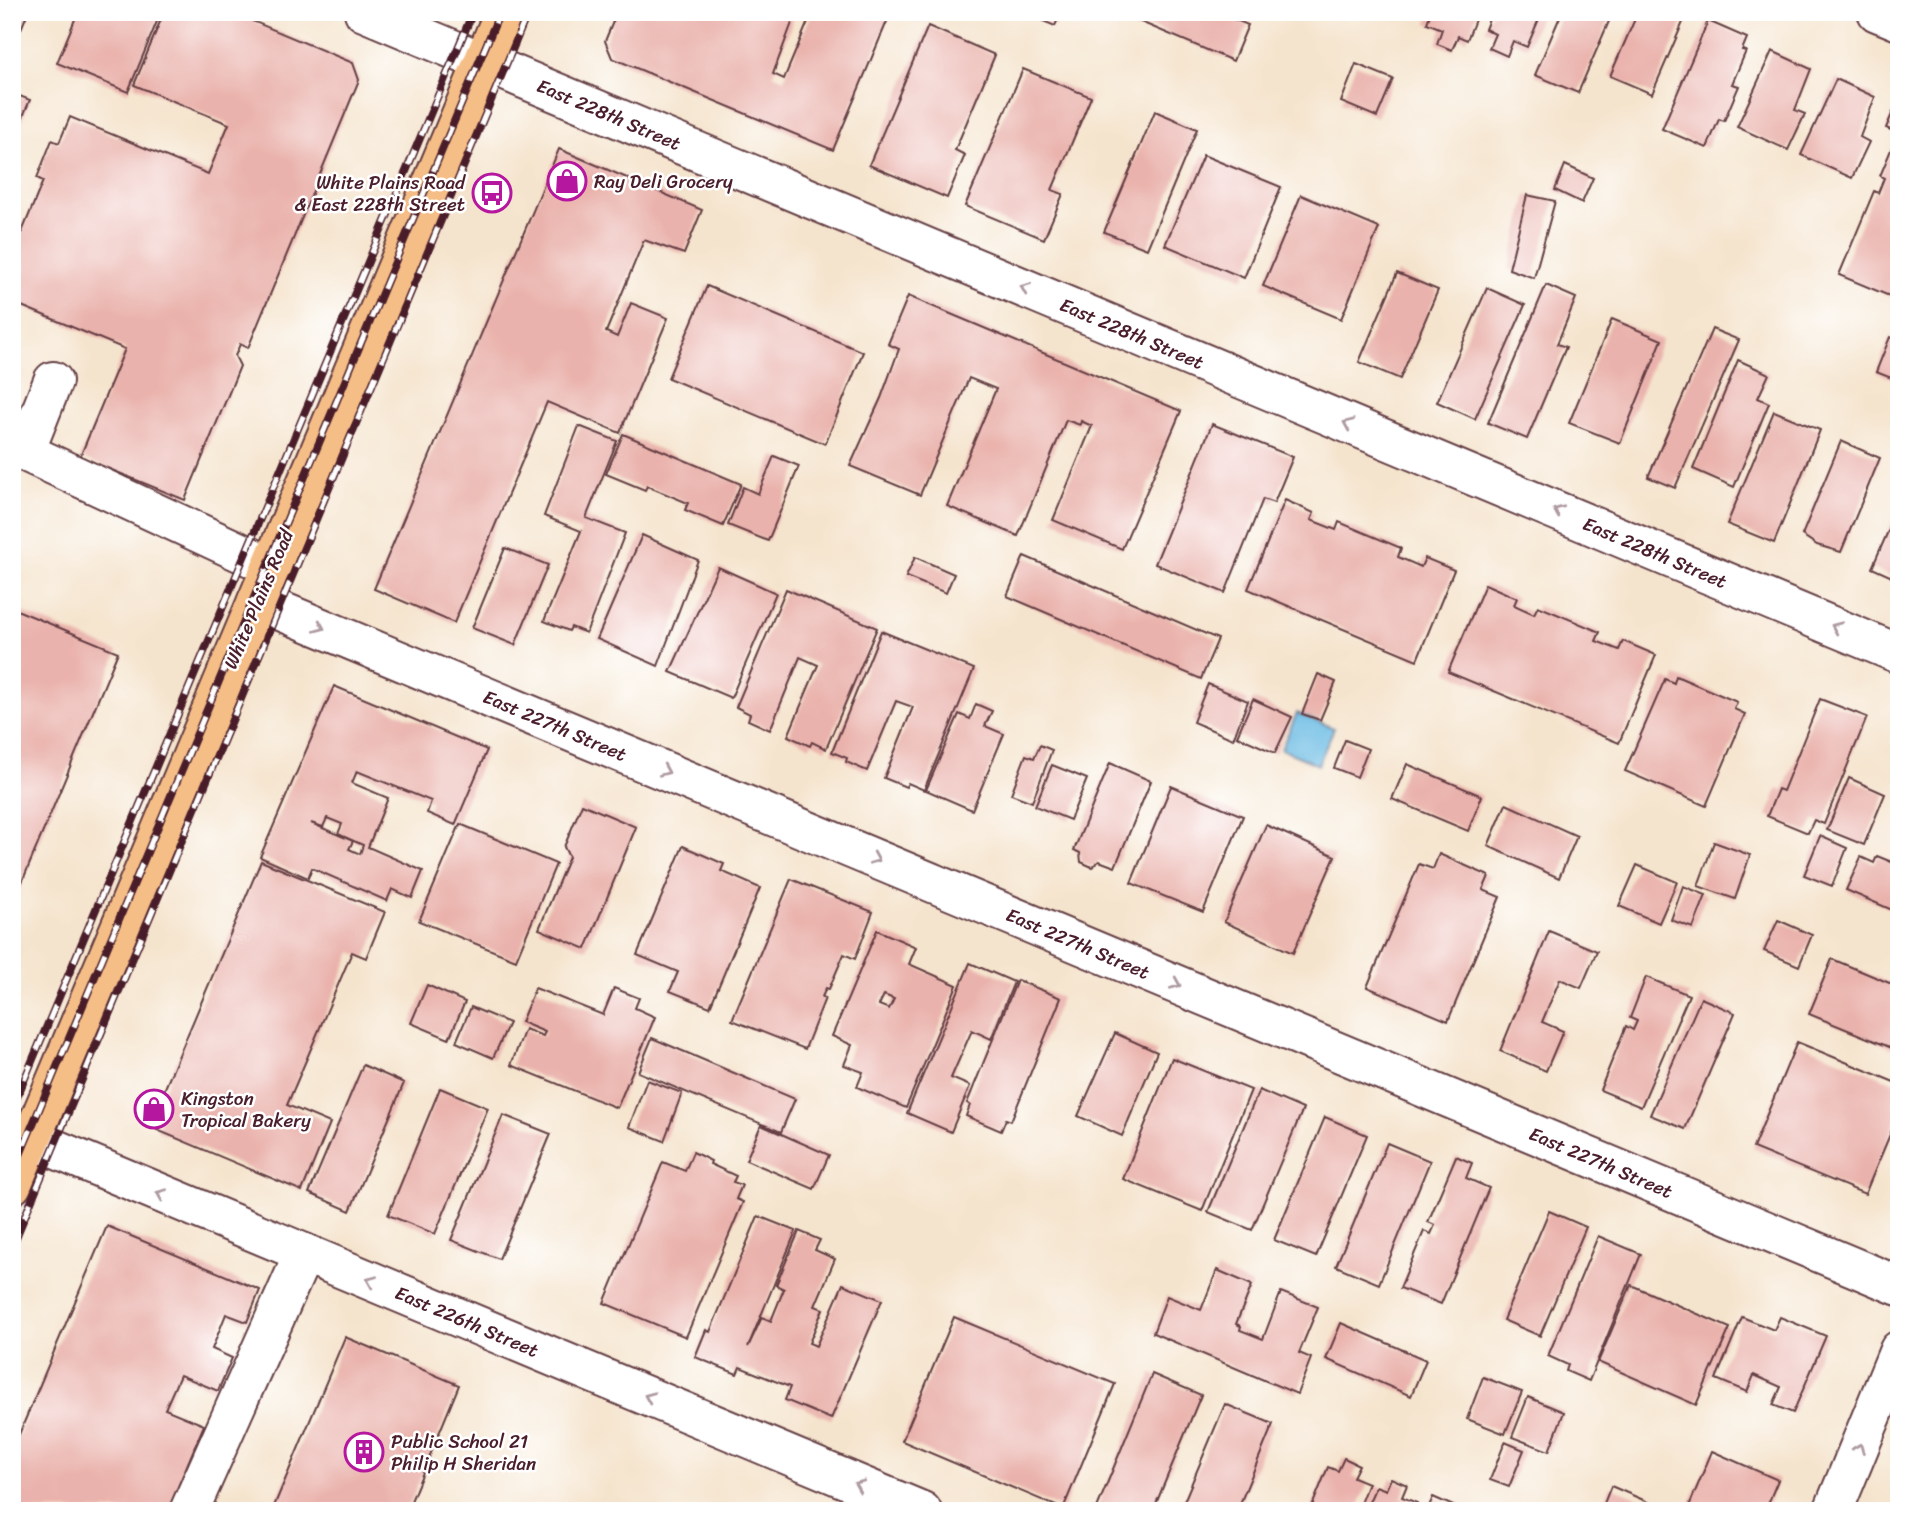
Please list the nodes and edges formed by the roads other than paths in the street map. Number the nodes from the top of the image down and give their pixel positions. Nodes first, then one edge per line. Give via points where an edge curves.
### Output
1 (365, 12) edge
2 (504, 12) edge
3 (1877, 12) edge
4 (1899, 21) edge
5 (483, 62) junction
6 (53, 381) dead end
7 (264, 584) junction
8 (1899, 654) edge
9 (22, 1135) edge
10 (12, 1185) edge
11 (304, 1253) junction
12 (1899, 1286) edge
13 (1899, 1350) edge
14 (189, 1511) edge
15 (922, 1511) edge
16 (1832, 1511) edge

1 - 5 street, East 228th Street
2 - 5 main road, White Plains Road
3 - 4 street
5 - 7 main road, White Plains Road
8 -> 5 street, East 228th Street
6 - 7 street, East 227th Street via 25,452
7 - 9 main road, White Plains Road
7 -> 12 street, East 227th Street
9 - 10 main road, White Plains Road
11 -> 9 street, East 226th Street
11 - 14 street
15 -> 11 street, East 226th Street
16 -> 13 street

